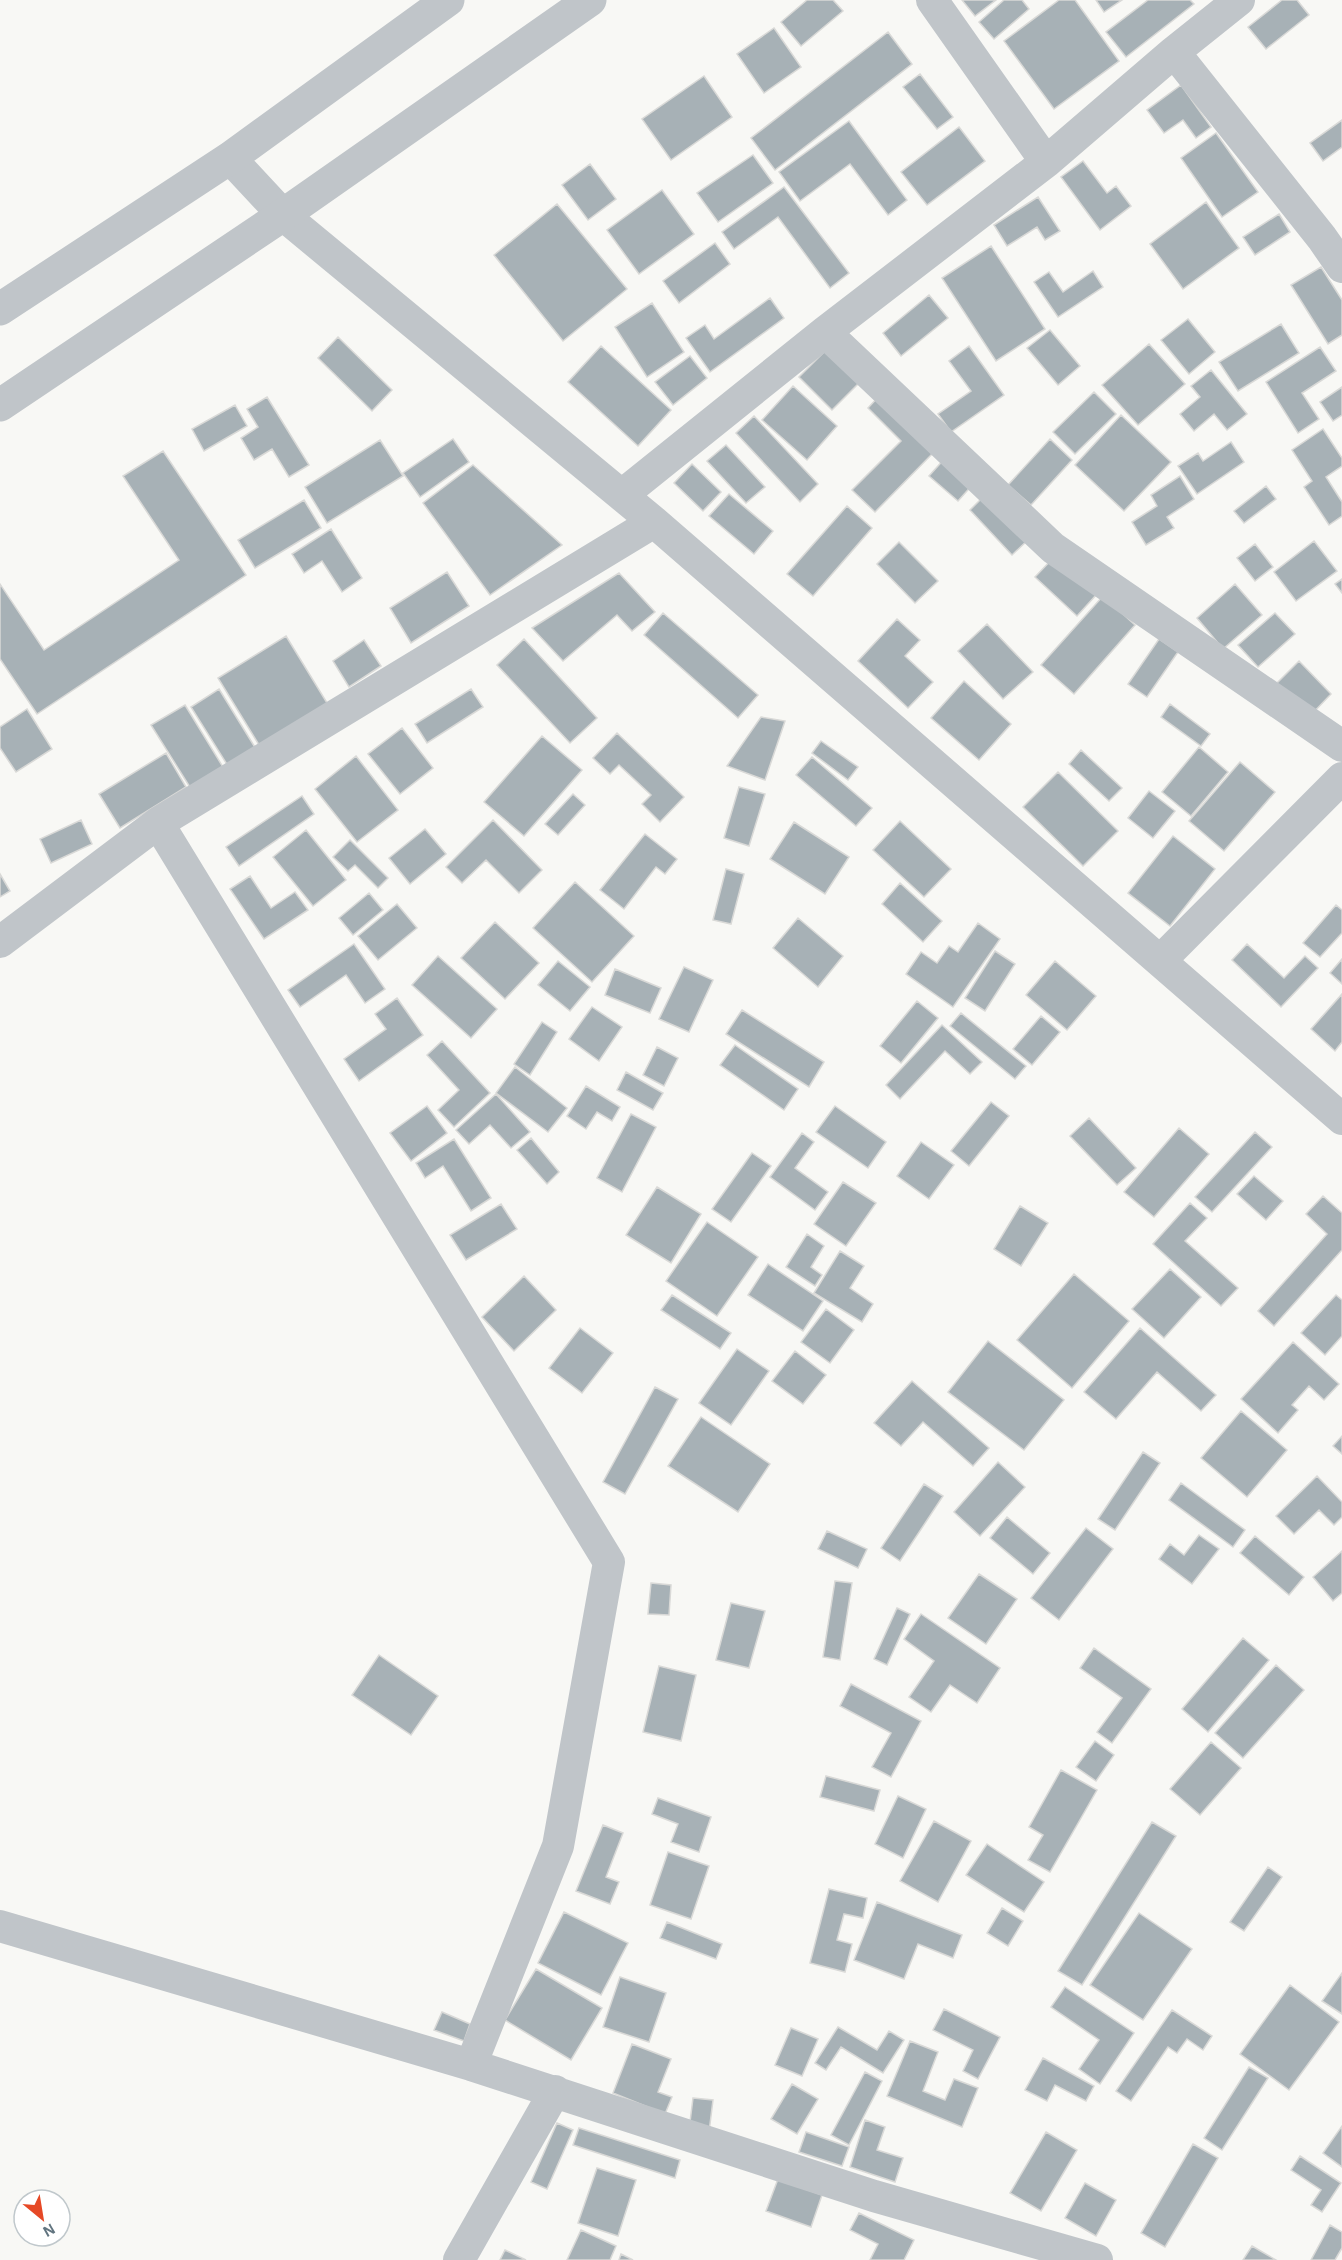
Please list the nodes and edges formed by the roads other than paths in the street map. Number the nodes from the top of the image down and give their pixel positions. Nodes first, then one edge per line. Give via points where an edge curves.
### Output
1 (448, 0) edge
2 (590, 0) edge
3 (932, 0) edge
4 (1239, 0) edge
5 (1174, 52) junction
6 (230, 158) junction
7 (1046, 162) junction
8 (283, 215) junction
9 (1342, 267) edge
10 (0, 309) edge
11 (825, 332) junction
12 (0, 405) edge
13 (622, 495) junction
14 (654, 522) junction
15 (1342, 746) edge
16 (1342, 778) edge
17 (158, 823) junction
18 (0, 942) edge
19 (1160, 961) junction
20 (1342, 1119) edge
21 (0, 1926) edge
22 (471, 2065) junction
23 (555, 2091) junction
24 (459, 2260) edge
25 (1097, 2260) edge

1 - 6 street
2 - 8 street
3 - 7 street
4 - 5 street
5 - 7 street
5 - 9 street
6 - 8 street
6 - 10 street
7 - 11 street
8 - 12 street
8 - 13 street
11 - 13 street
11 - 15 street via 1053,548
13 - 14 street
14 - 17 street
14 - 19 street
16 - 19 street
17 - 18 street
17 - 22 street via 609,1562 558,1846
19 - 20 street
21 - 22 street
22 - 23 street
23 - 24 street
23 - 25 street via 874,2196

